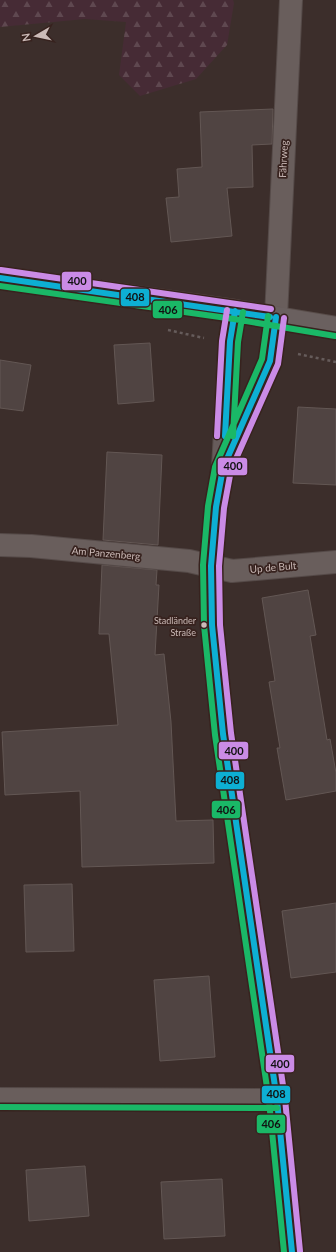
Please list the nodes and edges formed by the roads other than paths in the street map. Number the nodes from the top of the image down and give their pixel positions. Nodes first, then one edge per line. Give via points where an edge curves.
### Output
1 (291, 0) edge
2 (0, 278) edge
3 (235, 311) junction
4 (276, 318) junction
5 (336, 328) edge
6 (224, 468) junction
7 (0, 545) edge
8 (336, 562) edge
9 (211, 566) junction
10 (0, 1099) edge
11 (277, 1100) junction
12 (292, 1252) edge

1 - 4 street, Fährweg
2 - 3 main road
3 - 4 main road
3 - 6 main road via 230,341
4 - 5 main road
4 - 6 main road via 270,361
6 - 9 main road via 216,507
7 - 9 street, Am Panzenberg via 189,561
8 - 9 street, Up de Bult via 232,571
9 - 11 main road via 212,625 223,734
10 - 11 street
11 - 12 main road

